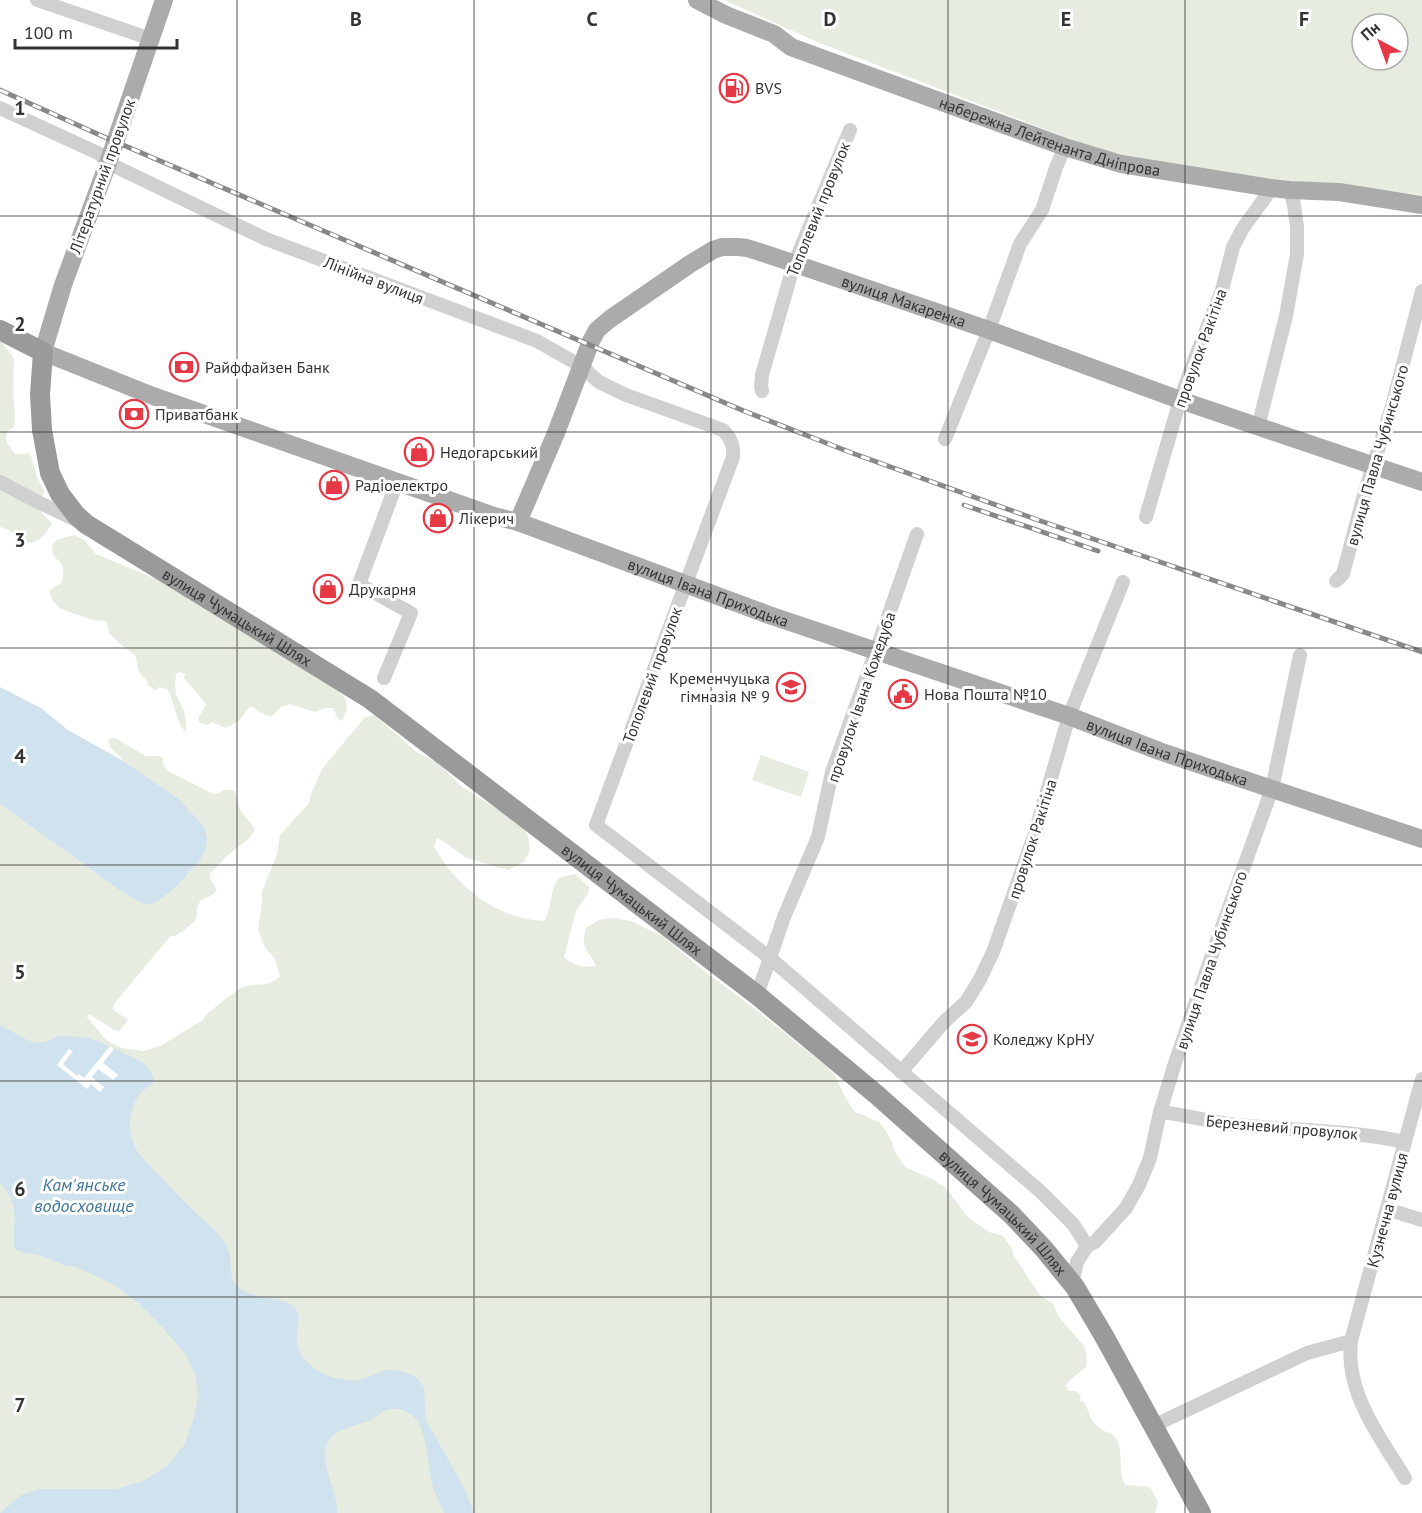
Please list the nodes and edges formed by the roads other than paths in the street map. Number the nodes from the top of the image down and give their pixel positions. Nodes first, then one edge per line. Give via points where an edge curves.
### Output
1 (37, 0) edge
2 (164, 0) edge
3 (697, 0) edge
4 (151, 39) junction
5 (0, 108) edge
6 (850, 130) dead end
7 (1065, 147) junction
8 (108, 163) junction
9 (1281, 189) junction
10 (1422, 205) edge
11 (794, 264) junction
12 (1422, 291) edge
13 (0, 330) edge
14 (988, 330) junction
15 (43, 352) junction
16 (581, 366) junction
17 (762, 392) dead end
18 (1180, 400) junction
19 (1258, 427) junction
20 (945, 440) dead end
21 (733, 457) joint
22 (1373, 466) junction
23 (0, 482) edge
24 (398, 482) junction
25 (1422, 482) edge
26 (1146, 517) dead end
27 (518, 522) junction
28 (86, 524) junction
29 (917, 534) dead end
30 (1336, 581) dead end
31 (1123, 582) dead end
32 (686, 584) junction
33 (876, 651) junction
34 (1300, 655) dead end
35 (384, 678) dead end
36 (1070, 717) junction
37 (1272, 789) junction
38 (1422, 839) edge
39 (770, 958) junction
40 (757, 995) junction
41 (901, 1072) junction
42 (1422, 1079) edge
43 (1160, 1112) junction
44 (1405, 1142) junction
45 (1387, 1209) junction
46 (1422, 1220) edge
47 (1087, 1246) junction
48 (1072, 1283) junction
49 (1351, 1341) junction
50 (1153, 1426) junction
51 (1405, 1478) dead end
52 (1201, 1513) edge

1 - 4 street
2 - 4 main road, Літературний провулок
3 - 7 main road, набережна Лейтенанта Дніпрова via 774,34 791,46
4 - 8 main road, Літературний провулок
5 - 8 street, Лінійна вулиця via 100,154
6 - 11 street, Тополевий провулок
7 - 9 main road, набережна Лейтенанта Дніпрова via 1121,164
7 - 14 street via 1042,210 1020,244
8 - 15 main road, Літературний провулок
8 - 16 street, Лінійна вулиця via 266,239 537,342
9 - 10 main road, набережна Лейтенанта Дніпрова via 1339,192
9 - 18 street, провулок Ракітіна via 1243,228 1233,247 1222,290
9 - 19 street via 1294,205 1297,254
11 - 14 main road, вулиця Макаренка
11 - 16 main road, вулиця Макаренка via 747,248 713,250 597,330
11 - 17 street, Тополевий провулок via 762,375
12 - 22 street, вулиця Павла Чубинського
13 - 15 highway, вулиця Івана Приходька
14 - 18 main road, вулиця Макаренка
14 - 20 street
15 - 24 main road, вулиця Івана Приходька via 153,396
15 - 28 highway, вулиця Чумацький Шлях via 42,430 50,473 60,494
16 - 21 street, Лінійна вулиця via 608,387 723,430 734,447
16 - 27 main road, вулиця Макаренка
18 - 19 main road, вулиця Макаренка
18 - 26 street, провулок Ракітіна
19 - 22 main road, вулиця Макаренка
21 - 32 street, Тополевий провулок
22 - 25 main road, вулиця Макаренка
22 - 30 street, вулиця Павла Чубинського via 1343,574
23 - 28 street
24 - 27 main road, вулиця Івана Приходька
24 - 35 street via 359,584 411,613
27 - 32 main road, вулиця Івана Приходька
28 - 40 highway, вулиця Чумацький Шлях via 370,699
29 - 33 street, провулок Івана Кожедуба
31 - 36 street, провулок Ракітіна
32 - 33 main road, вулиця Івана Приходька
32 - 39 street, Тополевий провулок via 596,825
33 - 36 main road, вулиця Івана Приходька
33 - 39 street, провулок Івана Кожедуба via 832,772 818,837
34 - 37 street, вулиця Павла Чубинського
36 - 37 main road, вулиця Івана Приходька
36 - 41 street, провулок Ракітіна via 1035,833 989,962 966,1002
37 - 38 main road, вулиця Івана Приходька
37 - 43 street, вулиця Павла Чубинського
39 - 40 street, провулок Івана Кожедуба
39 - 41 street
40 - 48 highway, вулиця Чумацький Шлях via 1012,1215
41 - 47 street via 1041,1192 1073,1224
42 - 44 street, Кузнечна вулиця
43 - 44 street, Березневий провулок via 1230,1124 1350,1133
43 - 47 street, вулиця Павла Чубинського via 1150,1158 1139,1185 1126,1208
44 - 45 street, Кузнечна вулиця
45 - 46 street
45 - 49 street, Кузнечна вулиця
47 - 48 street via 1077,1262
48 - 50 highway, вулиця Чумацький Шлях
49 - 50 street via 1307,1353
49 - 51 street, Кузнечна вулиця via 1351,1370 1361,1402
50 - 52 highway, вулиця Чумацький Шлях

